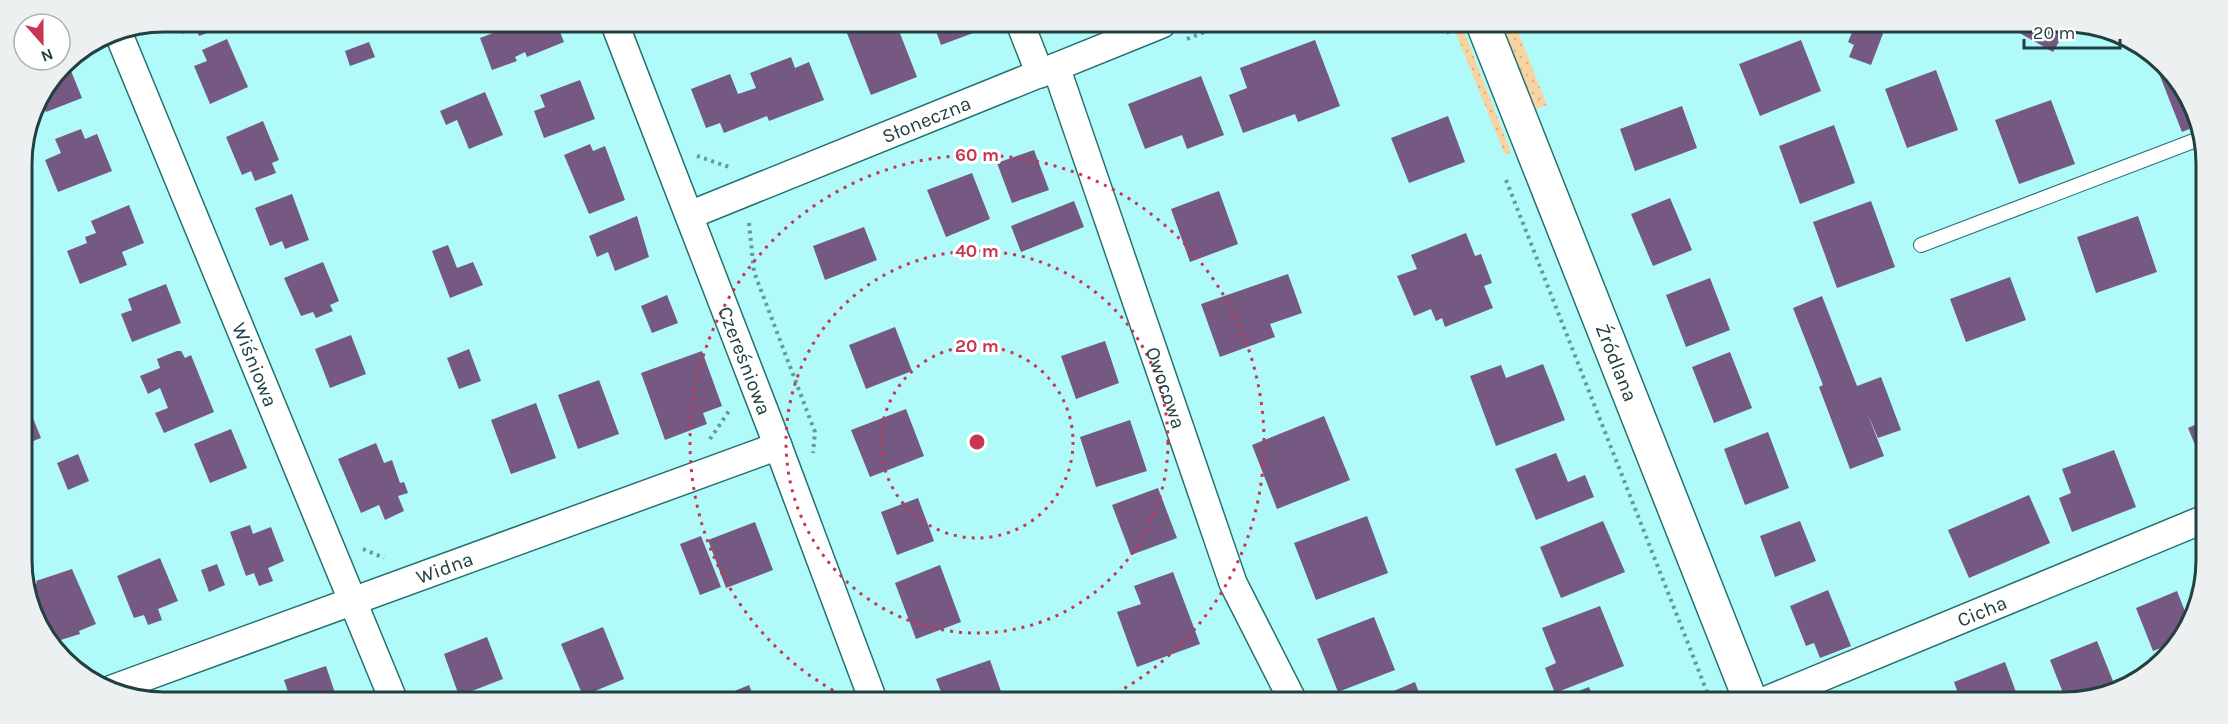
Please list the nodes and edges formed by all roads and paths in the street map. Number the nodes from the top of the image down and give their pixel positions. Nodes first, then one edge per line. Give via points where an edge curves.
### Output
1 (618, 32) edge
2 (1025, 32) edge
3 (1142, 32) edge
4 (1448, 32) edge
5 (1486, 32) edge
6 (121, 39) edge
7 (1454, 46) dead end
8 (1048, 70) junction
9 (2194, 141) edge
10 (694, 155) dead end
11 (732, 168) dead end
12 (1502, 169) dead end
13 (748, 214) dead end
14 (690, 215) junction
15 (1921, 245) dead end
16 (733, 404) dead end
17 (815, 432) dead end
18 (708, 441) dead end
19 (778, 446) junction
20 (2196, 522) edge
21 (356, 546) dead end
22 (392, 561) dead end
23 (353, 602) junction
24 (122, 685) edge
25 (390, 692) edge
26 (870, 692) edge
27 (1288, 692) edge
28 (1707, 692) edge
29 (1747, 692) edge
30 (1786, 692) edge

1 - 14 street, Czereśniowa
2 - 8 street, Owocowa
3 - 8 street, Słoneczna
4 - 7 path
5 - 29 street, Źródlana
6 - 23 street, Wiśniowa
8 - 14 street, Słoneczna
8 - 27 street, Owocowa via 1233,584
9 - 15 lane
10 - 11 path
12 - 28 path
13 - 17 path via 754,272
14 - 19 street, Czereśniowa
16 - 18 path
19 - 23 street, Widna
19 - 26 street, Czereśniowa
20 - 30 street, Cicha
21 - 22 path
23 - 24 street, Widna
23 - 25 street, Wiśniowa

